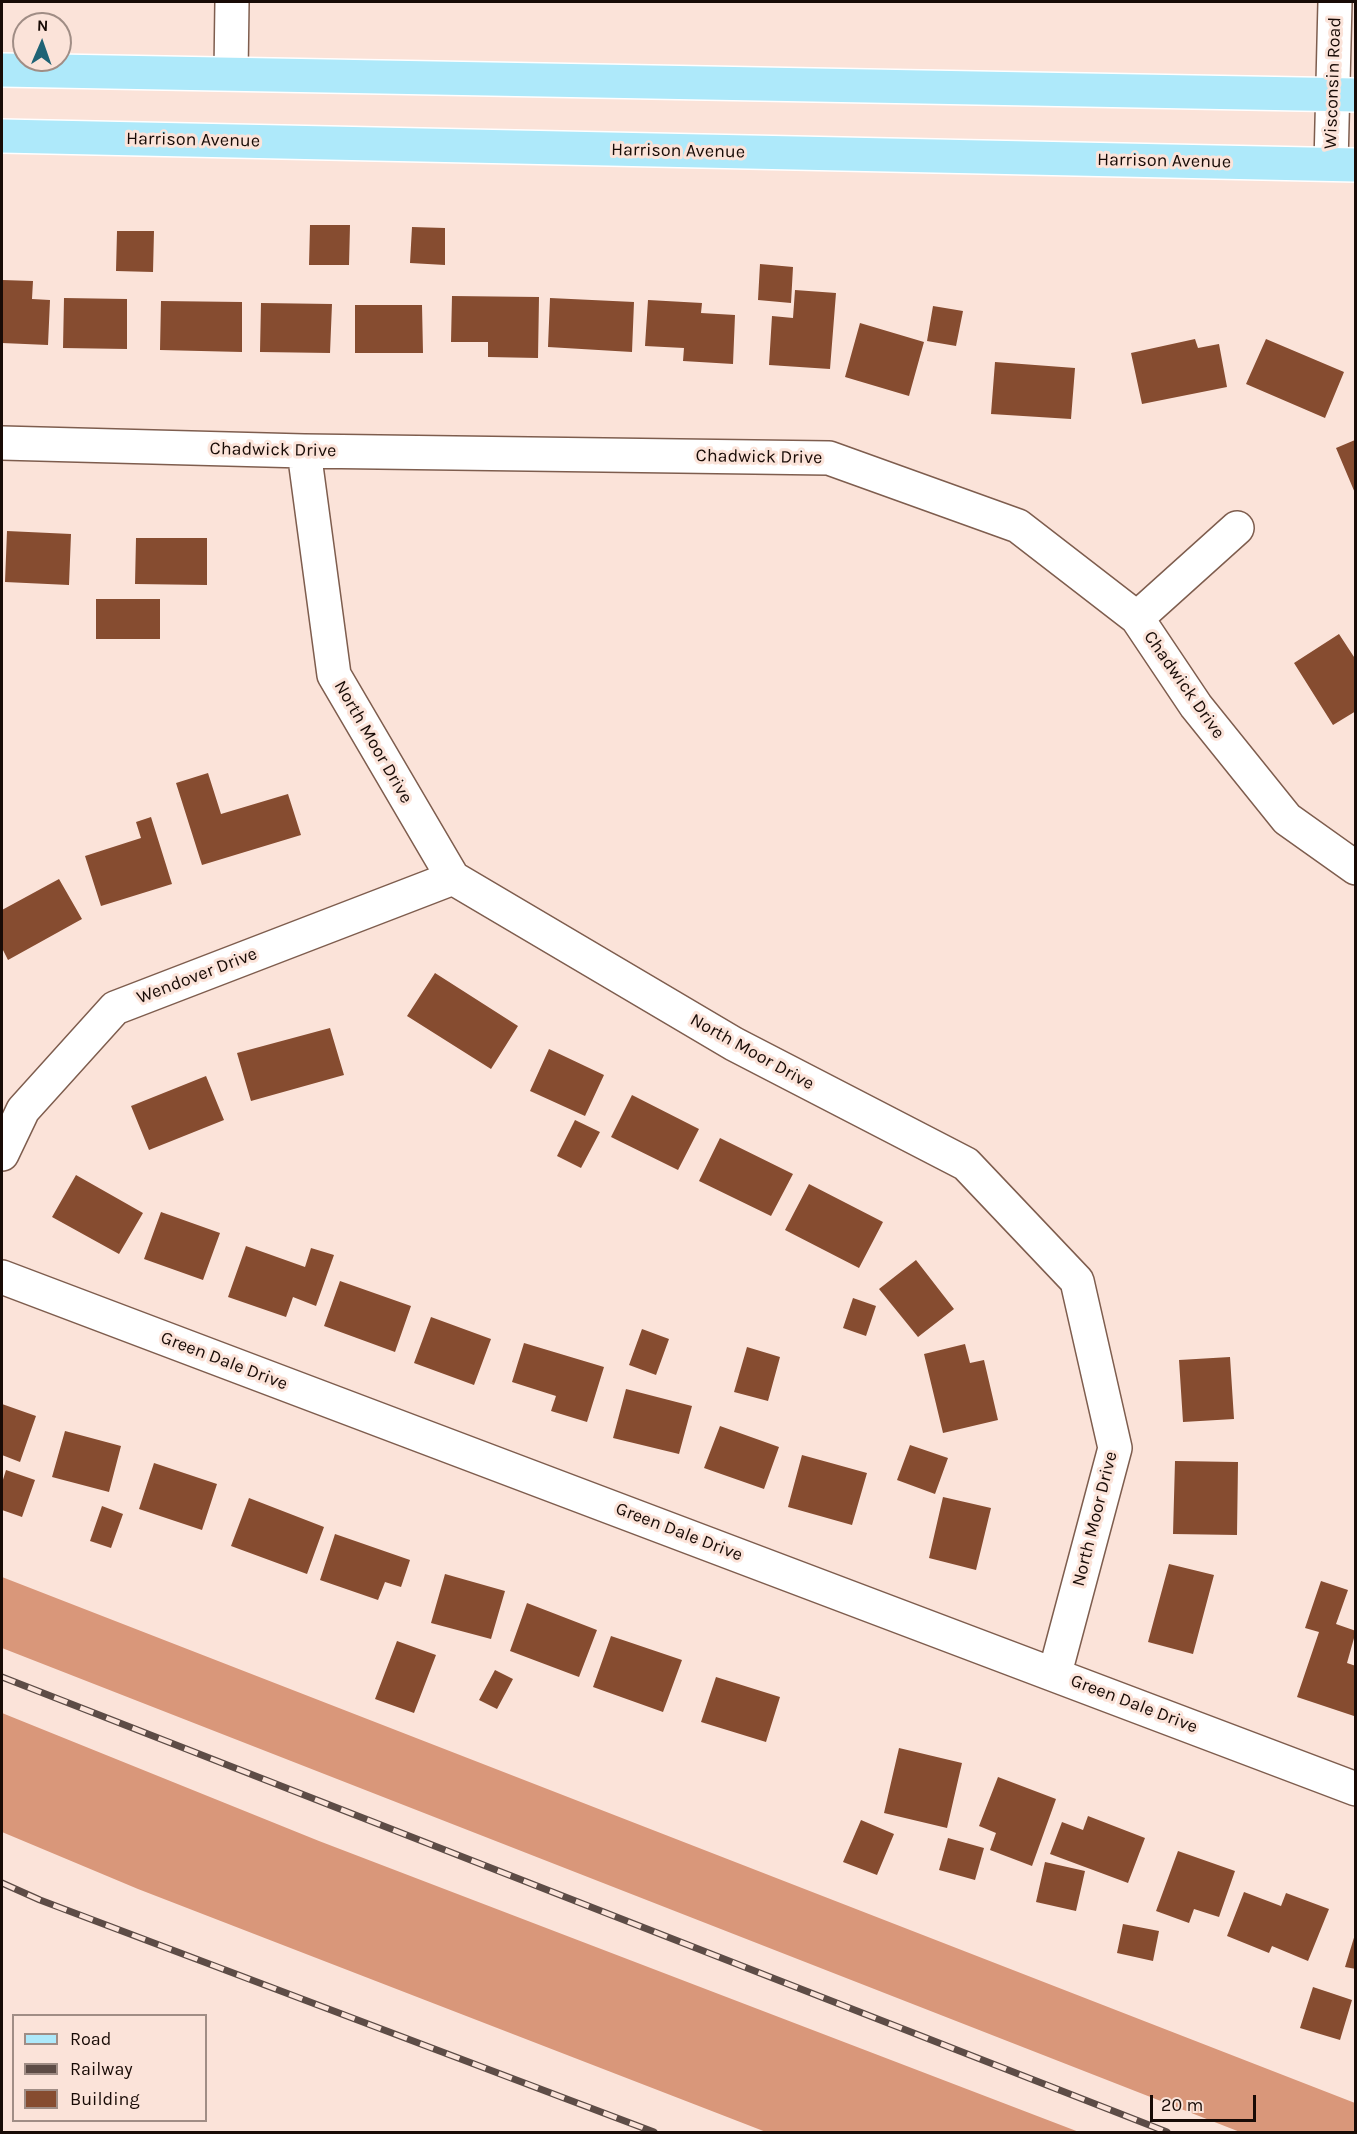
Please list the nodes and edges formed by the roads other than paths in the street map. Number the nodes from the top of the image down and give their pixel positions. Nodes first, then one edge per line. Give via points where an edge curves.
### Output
1 (232, 2) edge
2 (1335, 2) edge
3 (2, 70) edge
4 (231, 73) junction
5 (1344, 95) edge
6 (2, 136) edge
7 (1343, 164) edge
8 (2, 443) edge
9 (304, 451) junction
10 (1237, 528) dead end
11 (1137, 618) junction
12 (1356, 868) edge
13 (453, 878) junction
14 (2, 1154) edge
15 (2, 1277) edge
16 (1055, 1673) junction
17 (1356, 1789) edge

1 - 4 street
2 - 5 street, Wisconsin Road
3 - 4 main road
4 - 5 main road
5 - 7 street, Wisconsin Road
6 - 7 main road, Harrison Avenue
8 - 9 street, Chadwick Drive
9 - 11 street, Chadwick Drive via 829,458 1018,526
9 - 13 street, North Moor Drive via 334,675
10 - 11 street
11 - 12 street, Chadwick Drive via 1196,706 1287,819
13 - 14 street, Wendover Drive via 115,1008 23,1110
13 - 16 street, North Moor Drive via 734,1044 966,1164 1077,1281 1115,1448
15 - 16 street, Green Dale Drive
16 - 17 street, Green Dale Drive

